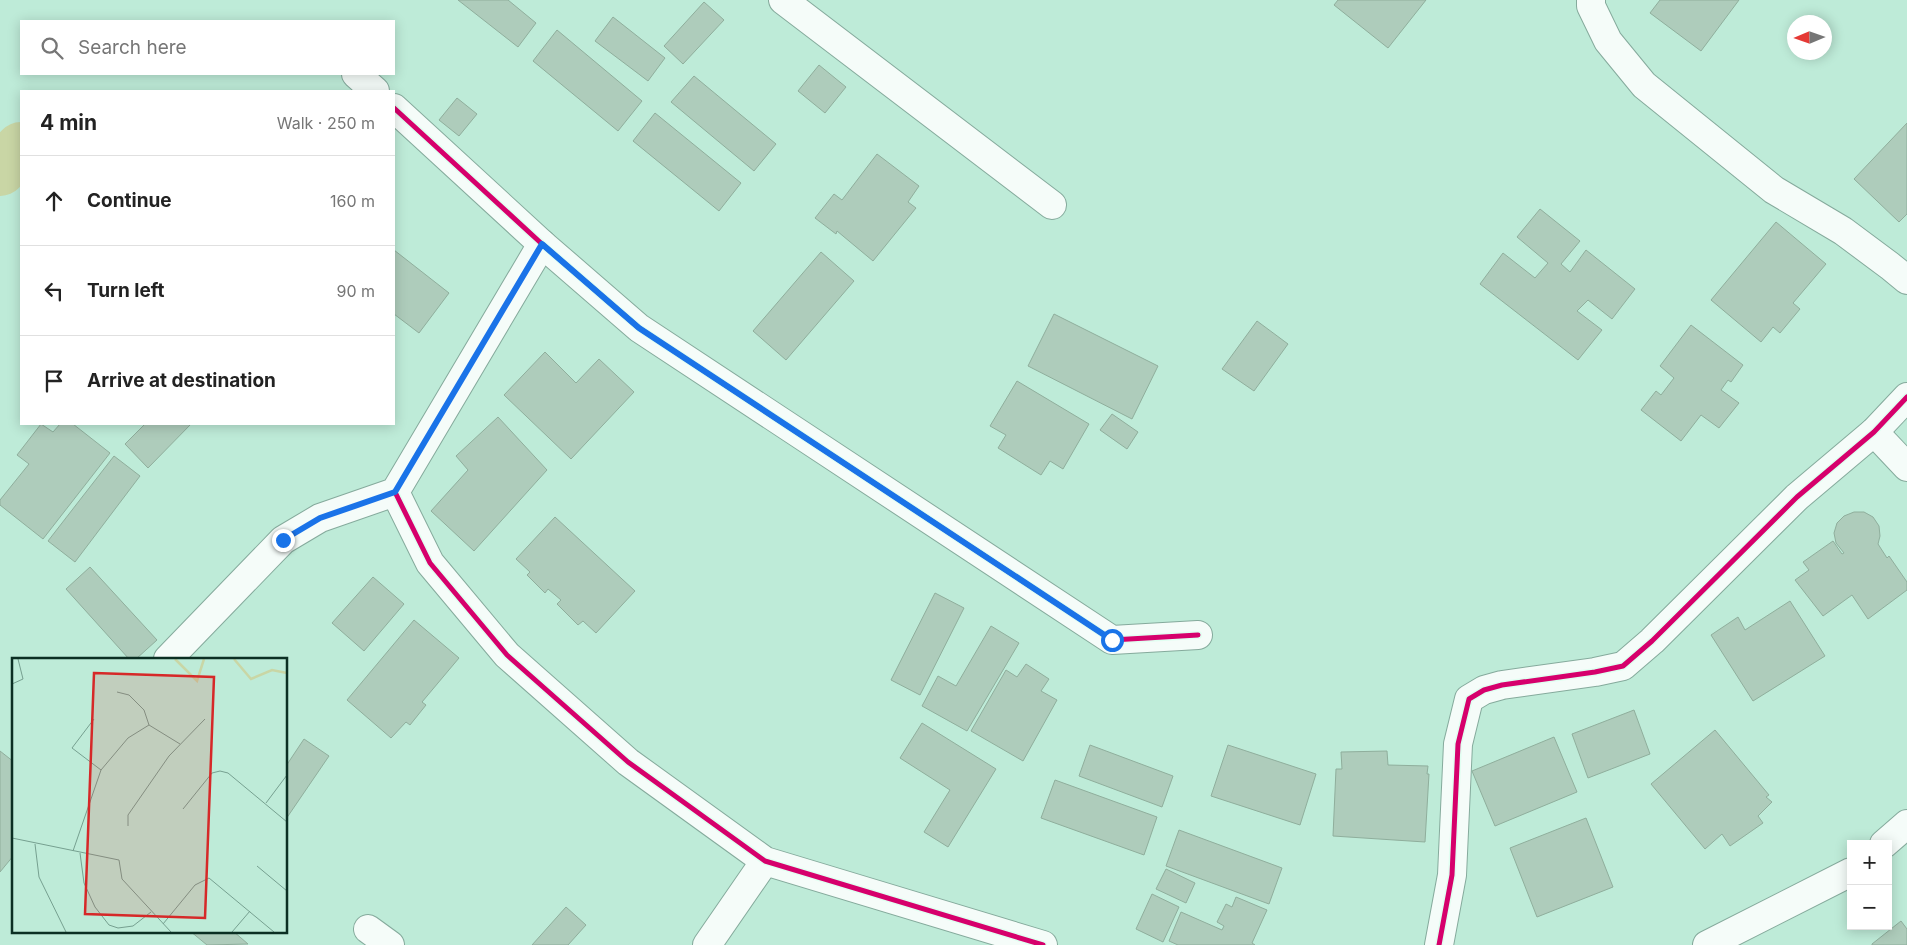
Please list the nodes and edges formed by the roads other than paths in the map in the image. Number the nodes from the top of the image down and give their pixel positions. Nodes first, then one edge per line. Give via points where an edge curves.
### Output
1 (783, 0) edge
2 (1591, 0) edge
3 (357, 75) edge
4 (374, 90) edge
5 (395, 109) edge
6 (1052, 205) dead end
7 (542, 244) junction
8 (1907, 280) edge
9 (1907, 397) edge
10 (1874, 432) junction
11 (1907, 467) edge
12 (395, 492) junction
13 (1198, 635) dead end
14 (169, 658) edge
15 (1907, 824) edge
16 (1889, 840) edge
17 (765, 861) junction
18 (1847, 874) edge
19 (368, 929) dead end
20 (390, 945) edge
21 (707, 945) edge
22 (1043, 945) edge
23 (1438, 945) edge
24 (1707, 945) edge

1 - 6 street
2 - 8 street via 1608,41 1644,85 1774,190 1843,231
3 - 4 street
5 - 7 street
7 - 12 street
7 - 13 street via 639,328 1112,640
9 - 10 street
10 - 11 street
10 - 23 street via 1797,497 1624,666 1502,685 1469,699 1458,744 1452,874
12 - 14 street via 320,518 283,540
12 - 17 street via 430,563 508,655 628,762
15 - 16 street
17 - 21 street
17 - 22 street
18 - 24 street
19 - 20 street

